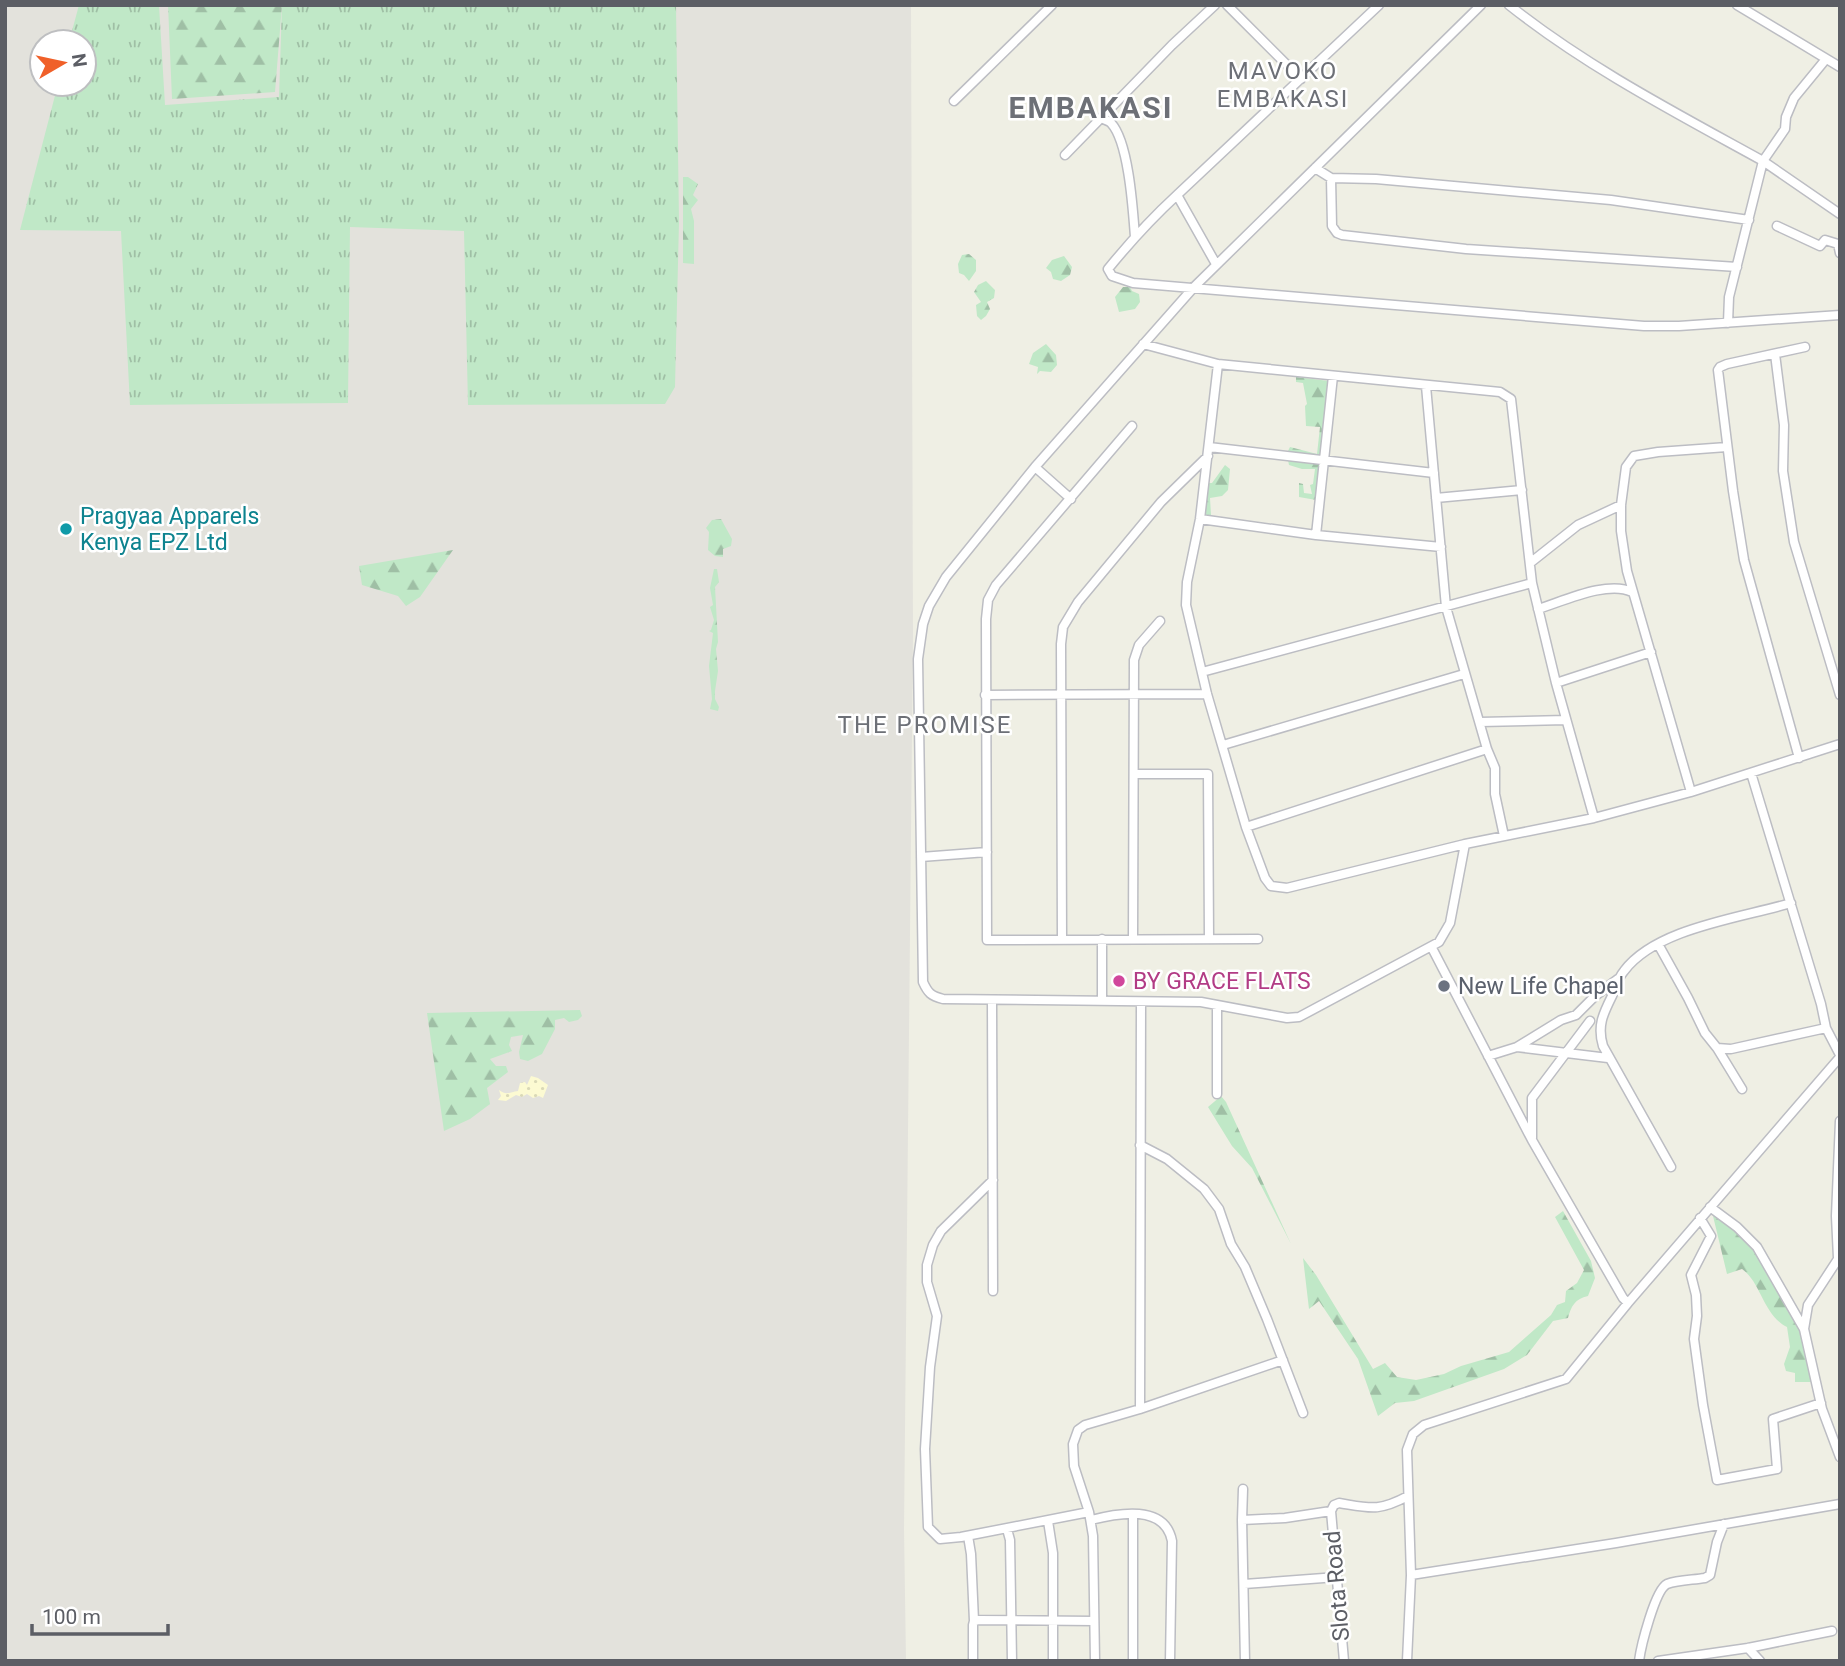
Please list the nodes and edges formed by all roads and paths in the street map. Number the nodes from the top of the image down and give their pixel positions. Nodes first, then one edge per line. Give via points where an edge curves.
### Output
1 (1052, 5) edge
2 (1215, 5) edge
3 (1227, 5) edge
4 (1379, 5) edge
5 (1480, 5) edge
6 (1509, 5) edge
7 (1737, 5) edge
8 (1826, 59) junction
9 (1840, 67) edge
10 (1301, 79) junction
11 (954, 101) dead end
12 (1101, 118) junction
13 (1065, 155) dead end
14 (1763, 161) junction
15 (1315, 168) junction
16 (1331, 178) junction
17 (1177, 195) junction
18 (1840, 214) edge
19 (1749, 220) junction
20 (1777, 226) dead end
21 (1135, 237) junction
22 (1840, 253) edge
23 (1216, 264) junction
24 (1737, 267) junction
25 (1194, 287) junction
26 (1840, 315) edge
27 (1728, 323) junction
28 (1143, 344) junction
29 (1805, 347) dead end
30 (1775, 354) junction
31 (1218, 365) junction
32 (1333, 376) junction
33 (1426, 386) junction
34 (1132, 426) dead end
35 (1727, 447) junction
36 (1209, 452) junction
37 (1324, 461) junction
38 (1035, 467) junction
39 (1434, 473) junction
40 (1522, 490) junction
41 (1436, 498) junction
42 (1071, 499) junction
43 (1621, 505) junction
44 (1200, 519) junction
45 (1316, 535) junction
46 (1441, 547) junction
47 (1530, 563) junction
48 (1532, 583) junction
49 (1632, 592) junction
50 (1446, 607) junction
51 (1538, 609) junction
52 (1160, 621) dead end
53 (1651, 652) junction
54 (1202, 672) junction
55 (1464, 674) junction
56 (1556, 683) junction
57 (1133, 693) junction
58 (1062, 694) junction
59 (1207, 694) junction
60 (985, 695) junction
61 (1840, 695) edge
62 (1566, 720) junction
63 (1480, 722) junction
64 (1840, 744) edge
65 (1223, 746) junction
66 (1487, 749) junction
67 (1799, 758) junction
68 (1751, 773) junction
69 (1133, 774) junction
70 (1691, 792) junction
71 (1594, 818) junction
72 (1246, 827) junction
73 (1504, 836) junction
74 (1465, 844) junction
75 (986, 852) junction
76 (921, 857) junction
77 (1791, 903) junction
78 (1062, 939) junction
79 (1101, 939) junction
80 (1133, 939) junction
81 (1209, 939) junction
82 (1258, 939) dead end
83 (1658, 944) junction
84 (1432, 948) junction
85 (1620, 977) junction
86 (992, 1000) junction
87 (1102, 1000) junction
88 (1141, 1002) junction
89 (1217, 1005) junction
90 (1580, 1011) junction
91 (1590, 1021) junction
92 (1826, 1028) junction
93 (1599, 1029) junction
94 (1517, 1047) junction
95 (1717, 1048) junction
96 (1568, 1052) junction
97 (1488, 1056) junction
98 (1840, 1056) edge
99 (1608, 1058) junction
100 (1742, 1089) dead end
101 (1217, 1094) dead end
102 (1840, 1121) edge
103 (1532, 1140) junction
104 (1140, 1145) junction
105 (1671, 1167) dead end
106 (993, 1180) junction
107 (1710, 1207) junction
108 (1700, 1218) junction
109 (1839, 1257) edge
110 (993, 1292) dead end
111 (1628, 1303) junction
112 (1804, 1329) junction
113 (1283, 1360) junction
114 (1821, 1403) junction
115 (1140, 1409) junction
116 (1303, 1413) dead end
117 (1840, 1457) edge
118 (1243, 1489) dead end
119 (1408, 1496) junction
120 (1840, 1504) edge
121 (1331, 1511) junction
122 (1133, 1514) junction
123 (1090, 1516) junction
124 (1242, 1520) junction
125 (1048, 1521) junction
126 (1724, 1524) junction
127 (1007, 1528) junction
128 (968, 1536) junction
129 (1411, 1575) junction
130 (1337, 1577) junction
131 (1244, 1584) junction
132 (1012, 1620) junction
133 (1053, 1620) junction
134 (974, 1621) junction
135 (1094, 1621) junction
136 (1832, 1631) dead end
137 (1748, 1648) junction
138 (973, 1661) edge
139 (1012, 1661) edge
140 (1053, 1661) edge
141 (1095, 1661) edge
142 (1133, 1661) edge
143 (1170, 1661) edge
144 (1245, 1661) edge
145 (1344, 1661) edge
146 (1407, 1661) edge
147 (1639, 1661) edge
148 (1658, 1661) edge
149 (1760, 1661) edge

1 - 11 street
2 - 12 street
3 - 10 street
4 - 10 street
5 - 15 street
6 - 14 street via 1627,85
7 - 8 street
8 - 9 street
8 - 14 street via 1794,98 1785,129
10 - 17 street
12 - 13 street
12 - 21 street via 1110,122 1119,139
14 - 18 street
14 - 19 street
15 - 16 street
15 - 23 street
16 - 19 street via 1376,178 1611,200
16 - 24 street via 1332,226 1342,235 1466,249
17 - 21 street
17 - 23 street
19 - 24 street
20 - 22 street via 1820,246 1825,240 1834,241
21 - 25 street via 1108,269 1112,276 1133,283
23 - 25 street
24 - 27 street
25 - 27 street via 1644,326
25 - 28 street
26 - 27 street
28 - 31 street
28 - 38 street
29 - 30 street
30 - 35 street via 1720,366
30 - 61 street via 1784,425 1783,471 1794,542
31 - 32 street
31 - 36 street
32 - 33 street
32 - 37 street
33 - 39 street
33 - 40 street via 1500,392 1511,399
34 - 42 street
35 - 43 street via 1634,456 1626,467
35 - 67 street via 1744,560
36 - 37 street
36 - 44 street
36 - 58 street via 1161,502 1067,618 1061,635
37 - 39 street
37 - 45 street
38 - 42 street
38 - 76 street via 946,577 923,624 918,659
39 - 41 street
40 - 41 street
40 - 47 street
41 - 46 street
42 - 60 street via 991,592 986,610
43 - 47 street via 1578,525
43 - 49 street
44 - 45 street
44 - 54 street via 1186,582 1186,605
45 - 46 street
46 - 50 street
47 - 48 street
48 - 50 street
48 - 51 street
49 - 51 street via 1607,588
49 - 53 street
50 - 54 street
50 - 55 street
51 - 56 street
52 - 57 street via 1136,652
53 - 56 street
53 - 70 street
54 - 59 street
55 - 63 street
55 - 65 street
56 - 62 street
57 - 58 street
57 - 59 street
57 - 69 street
58 - 60 street
58 - 78 street
59 - 65 street
60 - 75 street
62 - 63 street
62 - 71 street
63 - 66 street
64 - 67 street
65 - 72 street
66 - 72 street
66 - 73 street via 1495,768
67 - 68 street
68 - 70 street
68 - 77 street
69 - 80 street
69 - 81 street via 1208,774
70 - 71 street
71 - 73 street
72 - 74 street via 1265,878 1277,888
73 - 74 street
74 - 84 street via 1450,923
75 - 76 street
75 - 78 street via 987,940
76 - 86 street via 923,982 932,997
77 - 83 street
77 - 92 street
78 - 79 street
79 - 80 street
79 - 87 street
80 - 81 street
81 - 82 street
83 - 85 street
83 - 95 street via 1704,1033
84 - 89 street via 1299,1017
84 - 97 street
85 - 90 street
85 - 93 street
86 - 87 street
86 - 106 street
87 - 88 street
88 - 89 street
88 - 104 street
89 - 101 street
90 - 91 street
90 - 94 street
91 - 93 street
91 - 96 street
92 - 95 street via 1731,1049
92 - 98 street
93 - 99 street
94 - 96 street
94 - 97 street
95 - 100 street
96 - 99 street
96 - 103 street via 1532,1098
97 - 103 street
98 - 107 street
99 - 105 street
102 - 109 street
103 - 111 street
104 - 113 street via 1167,1159 1204,1189 1219,1209
104 - 115 street
106 - 110 street
106 - 128 street via 941,1231 928,1265 927,1282 937,1316 925,1449 928,1527 940,1539
107 - 108 street
107 - 112 street via 1758,1247
108 - 111 street
108 - 114 street via 1711,1236 1691,1275 1697,1306 1694,1339 1717,1480 1777,1469 1773,1419
109 - 112 street via 1808,1305
111 - 119 street via 1566,1379 1418,1427 1407,1450
112 - 114 street
113 - 115 street
113 - 116 street
114 - 117 street
115 - 123 street via 1078,1430 1074,1466
118 - 124 street
119 - 121 street via 1376,1509 1339,1503
119 - 129 street
120 - 126 street
121 - 124 street
121 - 130 street, Slota Road
122 - 123 street
122 - 142 street
122 - 143 street via 1155,1517 1171,1535
123 - 125 street
123 - 135 street
124 - 131 street
125 - 127 street
125 - 133 street via 1054,1553
126 - 129 street
126 - 147 street via 1710,1575 1660,1590
127 - 128 street
127 - 132 street
128 - 134 street
129 - 146 street
130 - 131 street
130 - 145 street, Slota Road
131 - 144 street
132 - 133 street
132 - 134 street
132 - 139 street
133 - 135 street
133 - 140 street
134 - 138 street
135 - 141 street
136 - 137 street
137 - 148 street
137 - 149 street

